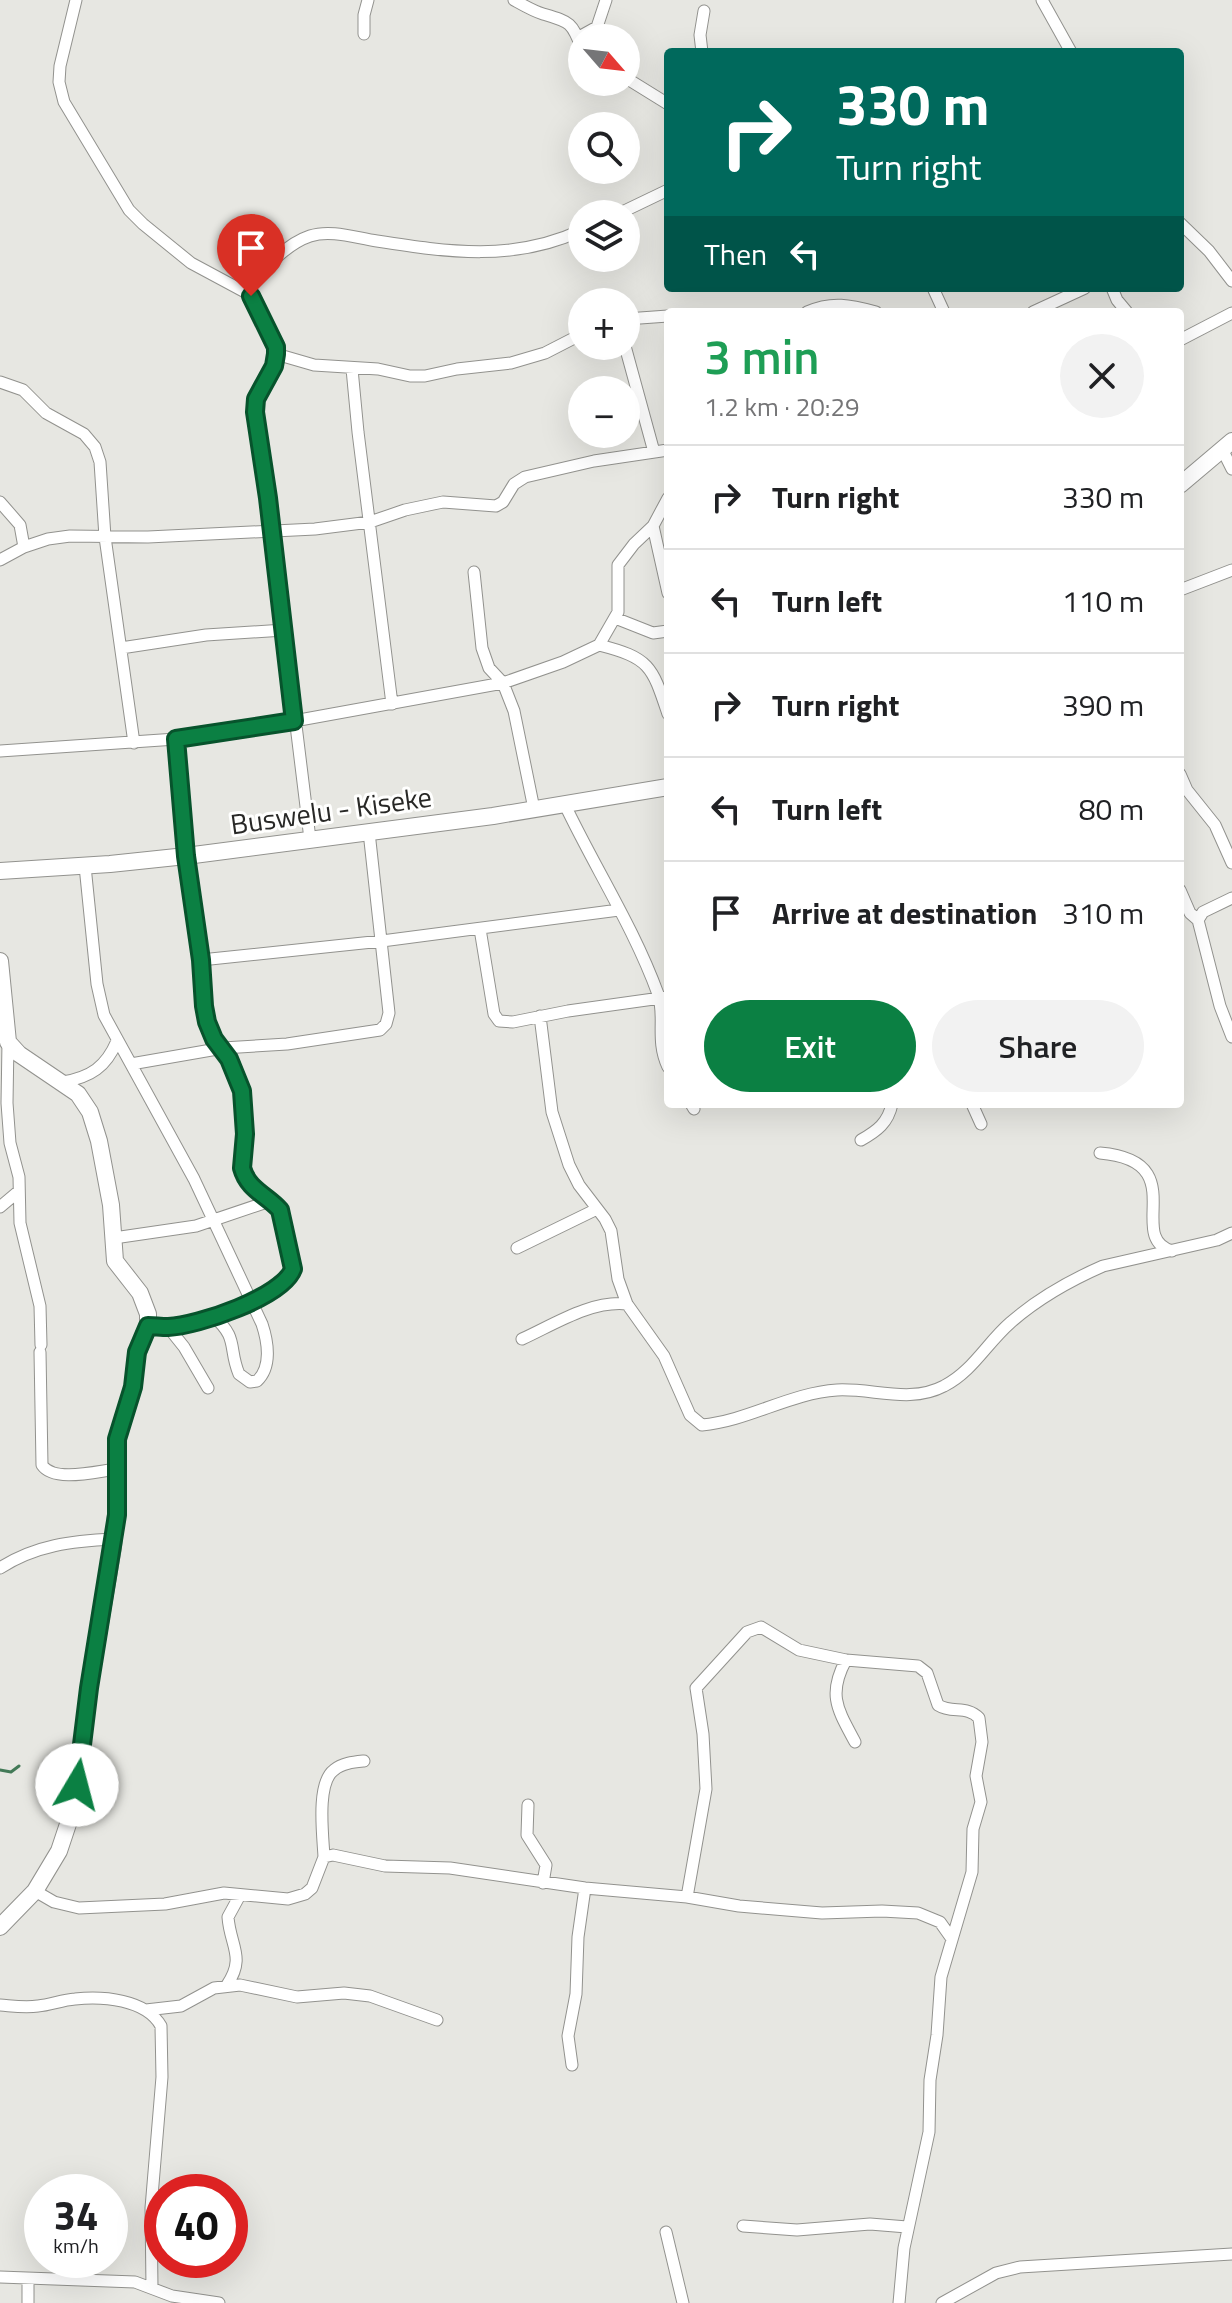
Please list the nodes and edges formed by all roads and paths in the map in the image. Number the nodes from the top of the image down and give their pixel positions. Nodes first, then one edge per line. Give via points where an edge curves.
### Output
1 (76, 0) edge
2 (368, 0) edge
3 (514, 0) edge
4 (606, 0) edge
5 (1042, 0) edge
6 (704, 11) dead end
7 (569, 24) edge
8 (598, 24) edge
9 (364, 34) dead end
10 (702, 48) edge
11 (1069, 48) edge
12 (640, 87) edge
13 (664, 102) edge
14 (664, 192) edge
15 (640, 203) edge
16 (1184, 227) edge
17 (568, 235) edge
18 (1232, 281) edge
19 (245, 292) junction
20 (1076, 292) edge
21 (818, 308) edge
22 (860, 308) edge
23 (1042, 308) edge
24 (1232, 313) edge
25 (664, 316) edge
26 (640, 318) edge
27 (1184, 338) edge
28 (568, 341) edge
29 (276, 354) junction
30 (629, 360) edge
31 (352, 369) junction
32 (0, 382) edge
33 (1227, 445) edge
34 (664, 451) edge
35 (654, 452) junction
36 (1232, 469) edge
37 (1184, 482) edge
38 (0, 502) edge
39 (664, 505) edge
40 (370, 522) junction
41 (653, 526) junction
42 (272, 530) junction
43 (105, 537) junction
44 (24, 547) junction
45 (664, 549) edge
46 (0, 560) edge
47 (1232, 570) edge
48 (474, 572) dead end
49 (1184, 588) edge
50 (615, 618) junction
51 (284, 630) junction
52 (664, 632) edge
53 (599, 645) junction
54 (121, 648) junction
55 (503, 683) junction
56 (664, 702) edge
57 (392, 704) junction
58 (294, 721) junction
59 (176, 739) junction
60 (134, 743) junction
61 (0, 751) edge
62 (664, 788) edge
63 (1184, 793) edge
64 (565, 805) junction
65 (534, 809) junction
66 (369, 832) junction
67 (310, 839) junction
68 (186, 856) junction
69 (1232, 863) edge
70 (85, 866) junction
71 (0, 871) edge
72 (1232, 898) edge
73 (1184, 899) edge
74 (619, 910) junction
75 (1198, 920) junction
76 (480, 929) junction
77 (382, 941) junction
78 (201, 960) junction
79 (0, 961) edge
80 (2, 988) edge
81 (664, 998) edge
82 (540, 1016) junction
83 (1232, 1037) edge
84 (117, 1041) junction
85 (8, 1042) junction
86 (223, 1048) junction
87 (664, 1058) edge
88 (131, 1064) junction
89 (63, 1082) junction
90 (3, 1102) edge
91 (891, 1108) edge
92 (974, 1108) edge
93 (981, 1124) dead end
94 (861, 1140) dead end
95 (1100, 1153) dead end
96 (19, 1191) junction
97 (271, 1203) junction
98 (0, 1207) edge
99 (597, 1209) junction
100 (214, 1220) junction
101 (1232, 1233) edge
102 (114, 1238) junction
103 (517, 1248) dead end
104 (1173, 1251) junction
105 (252, 1302) junction
106 (627, 1304) junction
107 (213, 1316) junction
108 (148, 1326) junction
109 (168, 1327) junction
110 (522, 1339) dead end
111 (208, 1388) dead end
112 (117, 1469) junction
113 (114, 1539) junction
114 (0, 1568) edge
115 (846, 1660) junction
116 (855, 1742) dead end
117 (364, 1761) dead end
118 (528, 1805) dead end
119 (324, 1857) junction
120 (543, 1883) junction
121 (585, 1888) junction
122 (35, 1891) junction
123 (240, 1895) junction
124 (687, 1897) junction
125 (0, 1927) edge
126 (952, 1939) junction
127 (227, 1985) junction
128 (0, 2005) edge
129 (145, 2010) junction
130 (437, 2020) dead end
131 (572, 2065) dead end
132 (743, 2226) dead end
133 (907, 2227) junction
134 (666, 2232) dead end
135 (1232, 2254) edge
136 (0, 2277) edge
137 (28, 2279) junction
138 (152, 2287) junction
139 (28, 2303) edge
140 (219, 2303) edge
141 (683, 2303) edge
142 (899, 2303) edge
143 (942, 2303) edge

1 - 19 street via 59,82 70,114 129,210 191,263
2 - 9 street
3 - 7 street
4 - 8 street
5 - 11 street
6 - 10 street
12 - 13 street
14 - 15 street
16 - 18 street
17 - 19 street via 536,248 476,253 314,235 270,263
19 - 29 street
20 - 23 street
21 - 22 street
24 - 27 street
25 - 26 street
28 - 31 street via 511,363 425,376
29 - 31 street
29 - 42 street via 255,412
30 - 35 street
31 - 40 street
32 - 43 street via 23,390 46,413 91,440 100,462
33 - 36 street
33 - 37 street
34 - 35 street
35 - 40 street via 525,477 496,506 443,502
38 - 44 street via 20,525
39 - 41 street
40 - 42 street
40 - 57 street
41 - 45 street
41 - 50 street via 618,565
42 - 43 street
42 - 51 street
43 - 44 street via 70,536
43 - 54 street
44 - 46 street
47 - 49 street
48 - 55 street via 485,660
50 - 52 street via 653,633
50 - 53 street
51 - 54 street
51 - 58 street
53 - 55 street
53 - 56 street via 643,662
54 - 60 street
55 - 57 street
55 - 65 street via 522,740
57 - 58 street
58 - 59 street
58 - 67 street
59 - 60 street
59 - 68 street
60 - 61 street
62 - 64 street, Buswelu - Kiseke
63 - 69 street via 1215,825
64 - 65 street, Buswelu - Kiseke
64 - 74 street
65 - 66 street, Buswelu - Kiseke
66 - 67 street, Buswelu - Kiseke
66 - 77 street
67 - 68 street, Buswelu - Kiseke
68 - 70 street, Buswelu - Kiseke
68 - 78 street
70 - 71 street, Buswelu - Kiseke
70 - 84 street via 98,993
72 - 75 street via 1203,912
73 - 75 street
74 - 76 street
74 - 81 street
75 - 83 street
76 - 77 street
76 - 82 street via 494,1014 505,1023
77 - 78 street
77 - 86 street via 389,1013 380,1030
78 - 86 street via 207,1022
79 - 80 street
80 - 85 street
81 - 82 street
81 - 87 street
82 - 99 street via 559,1140 579,1185
84 - 88 street
84 - 89 street via 94,1073
85 - 89 street
85 - 90 street
86 - 88 street
86 - 97 street via 242,1091 244,1176
88 - 100 street
89 - 102 street via 85,1102 95,1125
90 - 96 street
91 - 94 street via 882,1126
92 - 93 street
95 - 104 street via 1129,1158 1146,1170 1154,1193 1154,1237 1162,1248
96 - 98 street
96 - 112 street via 20,1223 40,1306 42,1465 58,1475
97 - 100 street
97 - 105 street via 280,1210 293,1269 282,1286
99 - 103 street
99 - 106 street via 611,1231
100 - 102 street
100 - 105 street
101 - 104 street
102 - 108 street via 115,1261 140,1293
104 - 106 street via 1103,1266 1069,1283 1008,1325 943,1387 905,1396 859,1390 806,1394 707,1424 690,1415 664,1356
105 - 107 street
105 - 107 street via 267,1344 267,1367 257,1381 239,1374 233,1342
106 - 110 street via 608,1303
107 - 109 street
108 - 109 street
108 - 112 street via 117,1439
109 - 111 street
112 - 113 street
113 - 114 street via 50,1545
113 - 122 street via 72,1807 59,1851
115 - 116 street via 836,1700
115 - 124 street via 799,1650 755,1627 698,1685 706,1789
115 - 126 street via 918,1666 927,1673 938,1705 967,1709 979,1718 982,1742 976,1776 981,1802 973,1829 970,1882
117 - 119 street via 347,1763 328,1776
118 - 120 street via 526,1831 546,1865
119 - 120 street
119 - 123 street via 305,1894 278,1900
120 - 121 street
121 - 124 street
121 - 131 street via 568,2036
122 - 123 street via 79,1908
122 - 125 street
123 - 127 street via 228,1917 237,1955
124 - 126 street via 809,1912 918,1913 940,1922
126 - 133 street via 939,1994 929,2132
127 - 129 street via 181,2006
127 - 130 street via 297,1997 370,1996
128 - 129 street via 26,2007 79,1998 126,2002
129 - 138 street via 163,2032 152,2172
132 - 133 street
133 - 142 street
134 - 141 street
135 - 143 street via 1020,2267 984,2279
136 - 137 street
137 - 138 street
137 - 139 street
138 - 140 street via 172,2296

